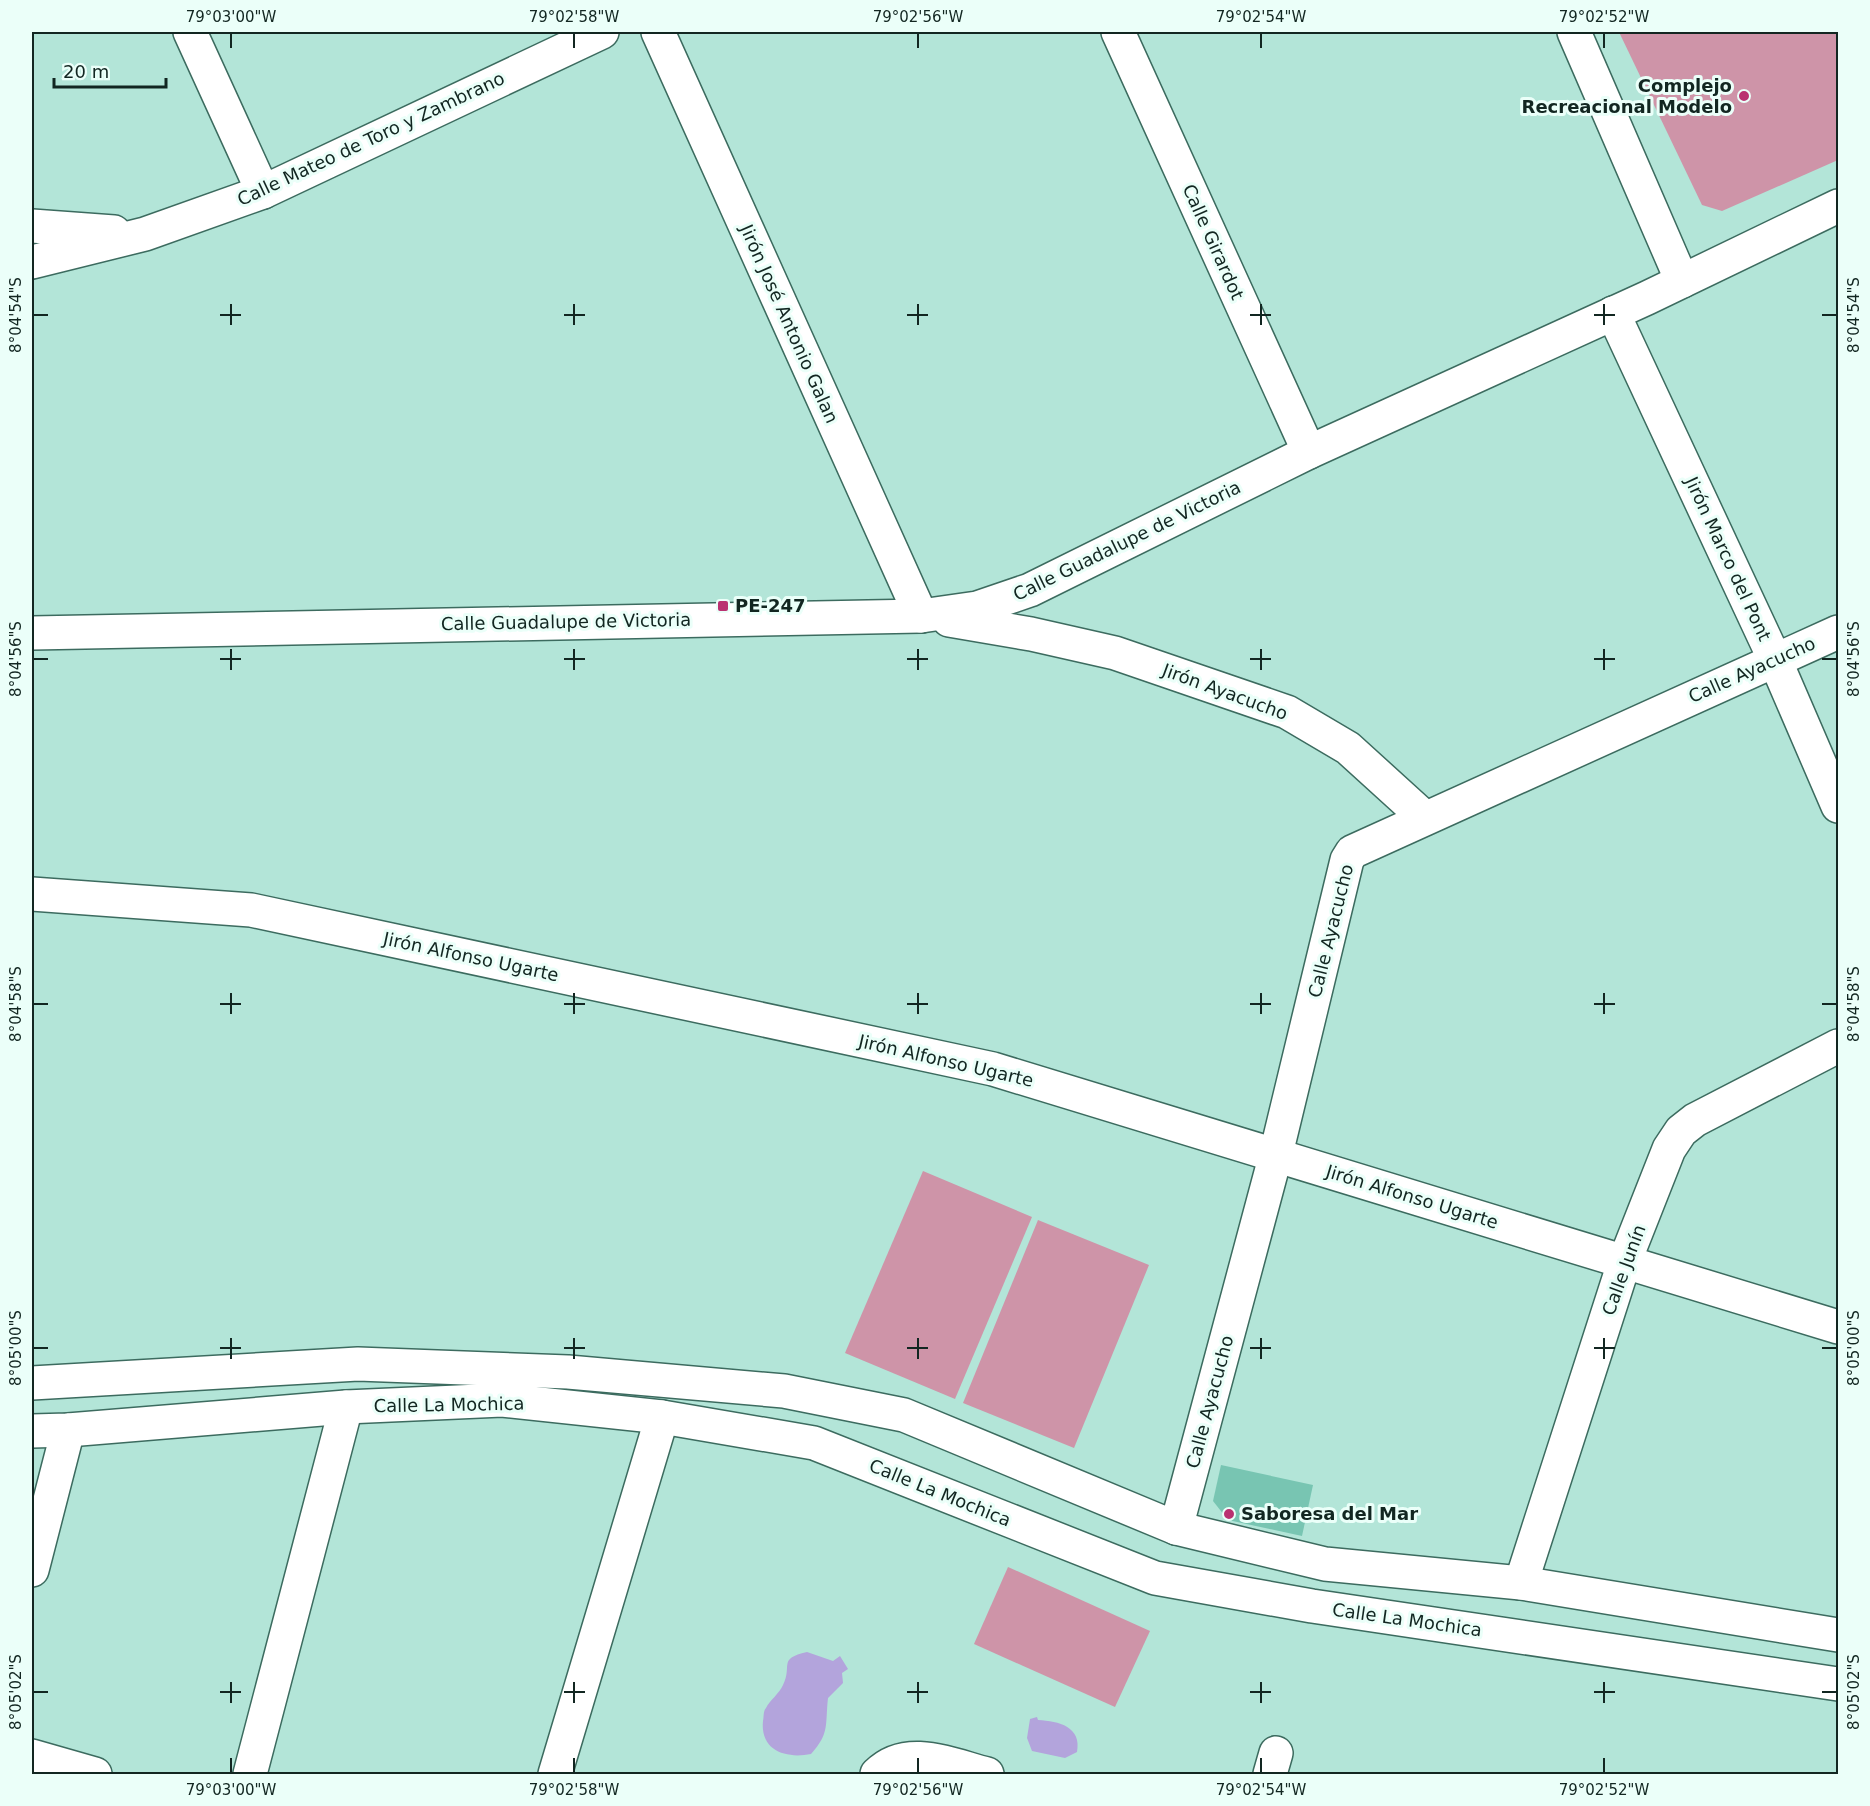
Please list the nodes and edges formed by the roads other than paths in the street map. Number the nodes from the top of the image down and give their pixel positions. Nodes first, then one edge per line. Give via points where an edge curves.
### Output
1 (190, 32) edge
2 (602, 32) edge
3 (658, 32) edge
4 (1118, 32) edge
5 (1574, 32) edge
6 (263, 192) junction
7 (1839, 206) edge
8 (32, 226) edge
9 (145, 234) junction
10 (32, 262) edge
11 (1682, 281) junction
12 (1613, 313) junction
13 (1309, 452) junction
14 (1030, 590) junction
15 (921, 616) junction
16 (1839, 632) edge
17 (32, 633) edge
18 (1030, 634) junction
19 (1775, 660) junction
20 (1839, 806) edge
21 (1425, 818) junction
22 (32, 894) edge
23 (1839, 1046) edge
24 (1276, 1154) junction
25 (1624, 1263) junction
26 (1839, 1327) edge
27 (32, 1383) edge
28 (346, 1407) junction
29 (662, 1417) junction
30 (69, 1430) junction
31 (32, 1431) edge
32 (1176, 1528) junction
33 (32, 1570) edge
34 (1521, 1583) junction
35 (1839, 1635) edge
36 (1839, 1684) edge
37 (32, 1756) edge
38 (95, 1774) edge
39 (250, 1774) edge
40 (555, 1774) edge
41 (877, 1774) edge
42 (987, 1774) edge

1 - 6 street
2 - 6 street, Calle Mateo de Toro y Zambrano
3 - 15 street, Jirón José Antonio Galan
4 - 13 street, Calle Girardot
5 - 11 street
6 - 9 street, Calle Mateo de Toro y Zambrano
7 - 11 street, Calle Guadalupe de Victoria
8 - 9 street
9 - 10 street, Calle Mateo de Toro y Zambrano
11 - 12 street, Calle Guadalupe de Victoria
12 - 13 street, Calle Guadalupe de Victoria
12 - 19 street, Jirón Marco del Pont
13 - 14 street, Calle Guadalupe de Victoria
14 - 15 street, Calle Guadalupe de Victoria via 977,608
14 - 18 street
15 - 17 street, Calle Guadalupe de Victoria
15 - 18 street, Jirón Ayacucho
16 - 19 street, Calle Ayacucho
18 - 21 street, Jirón Ayacucho via 1114,653 1287,712 1347,748
19 - 20 street, Jirón Marco del Pont
19 - 21 street, Calle Ayacucho
21 - 24 street, Calle Ayacucho via 1359,847 1347,860
22 - 24 street, Jirón Alfonso Ugarte via 251,909 993,1070
23 - 25 street, Calle Junín via 1695,1120 1681,1131 1669,1149
24 - 25 street, Jirón Alfonso Ugarte
24 - 32 street, Calle Ayacucho
25 - 26 street, Jirón Alfonso Ugarte
25 - 34 street, Calle Junín
27 - 32 street, Calle La Mochica via 358,1364 568,1372 784,1391 904,1415
28 - 29 street, Calle La Mochica via 502,1400
28 - 30 street, Calle La Mochica
28 - 39 street
29 - 36 street, Calle La Mochica via 814,1443 1155,1578 1312,1606
29 - 40 street
30 - 31 street, Calle La Mochica
30 - 33 street
32 - 34 street, Calle La Mochica via 1325,1564
34 - 35 street, Calle La Mochica
37 - 38 street
41 - 42 street via 887,1764 905,1758 924,1758

